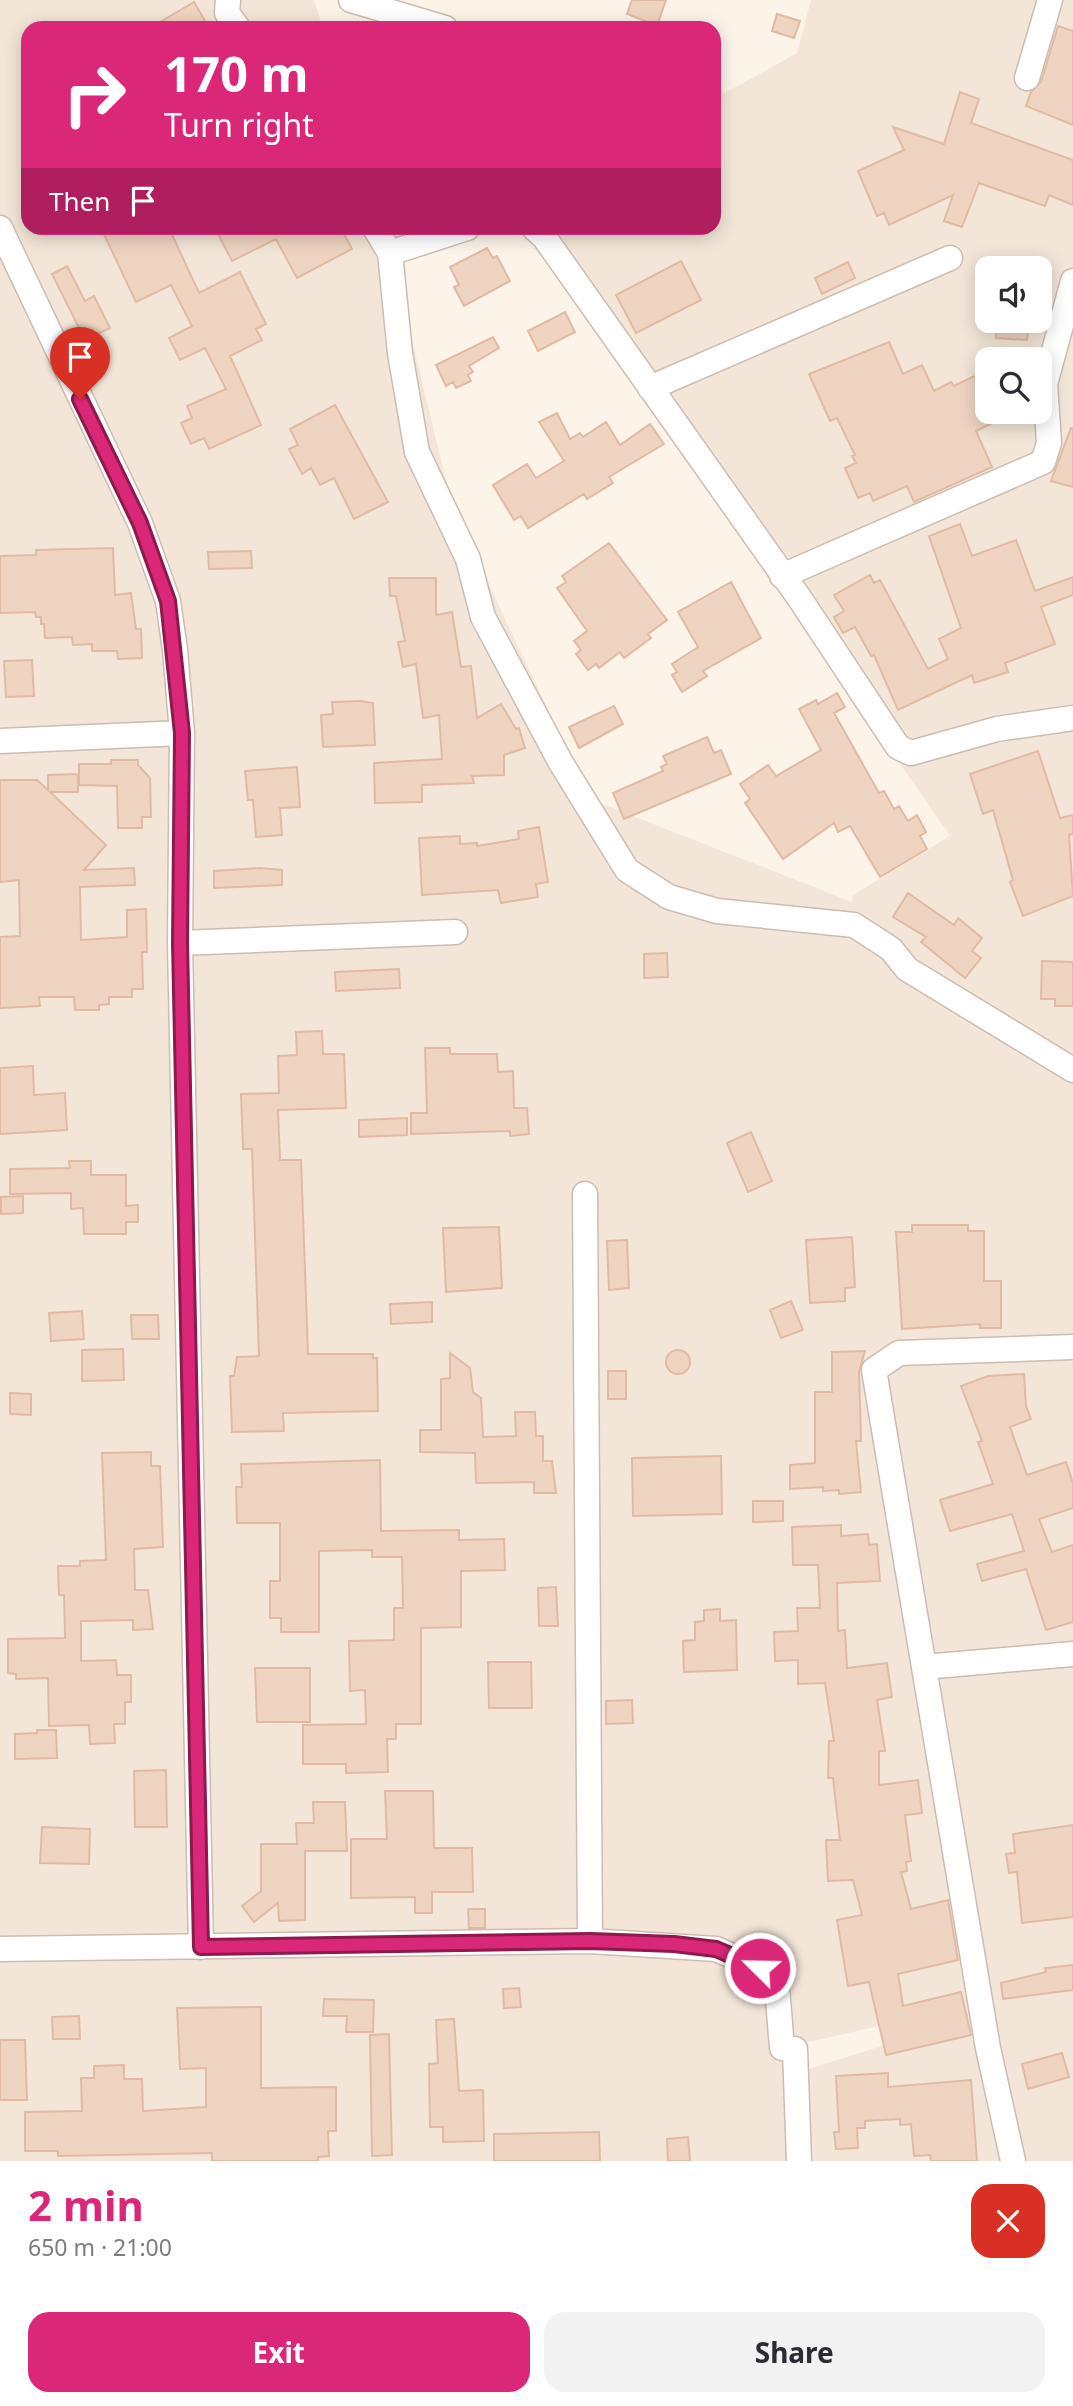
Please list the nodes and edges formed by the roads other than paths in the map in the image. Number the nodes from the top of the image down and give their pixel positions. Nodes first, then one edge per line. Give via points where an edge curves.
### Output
1 (351, 0) edge
2 (1049, 0) edge
3 (422, 21) edge
4 (1027, 78) dead end
5 (0, 228) edge
6 (379, 235) edge
7 (445, 235) edge
8 (542, 235) edge
9 (390, 253) junction
10 (950, 258) dead end
11 (1073, 281) edge
12 (650, 388) junction
13 (782, 576) junction
14 (1073, 718) edge
15 (182, 733) junction
16 (0, 741) edge
17 (455, 932) dead end
18 (180, 943) junction
19 (1073, 1070) edge
20 (585, 1194) dead end
21 (1073, 1347) edge
22 (1073, 1654) edge
23 (925, 1667) junction
24 (590, 1941) junction
25 (201, 1947) junction
26 (0, 1949) edge
27 (799, 2161) edge
28 (1013, 2161) edge

1 - 3 street
2 - 4 street
5 - 15 street via 140,523 168,601
6 - 9 street
7 - 9 street
8 - 12 street
9 - 19 street via 400,353 417,452 468,559 483,617 561,764 627,870 669,897 716,911 854,925 891,949 907,969
10 - 12 street
11 - 13 street via 1045,384 1049,443 1043,462
12 - 13 street
13 - 14 street via 898,747 911,753 997,729
15 - 16 street
15 - 18 street
17 - 18 street
18 - 25 street
20 - 24 street
21 - 23 street via 899,1353 874,1370
22 - 23 street
23 - 28 street via 988,2048
24 - 25 street
24 - 27 street via 716,1949 760,1968 777,1987 782,2048 795,2049
25 - 26 street

